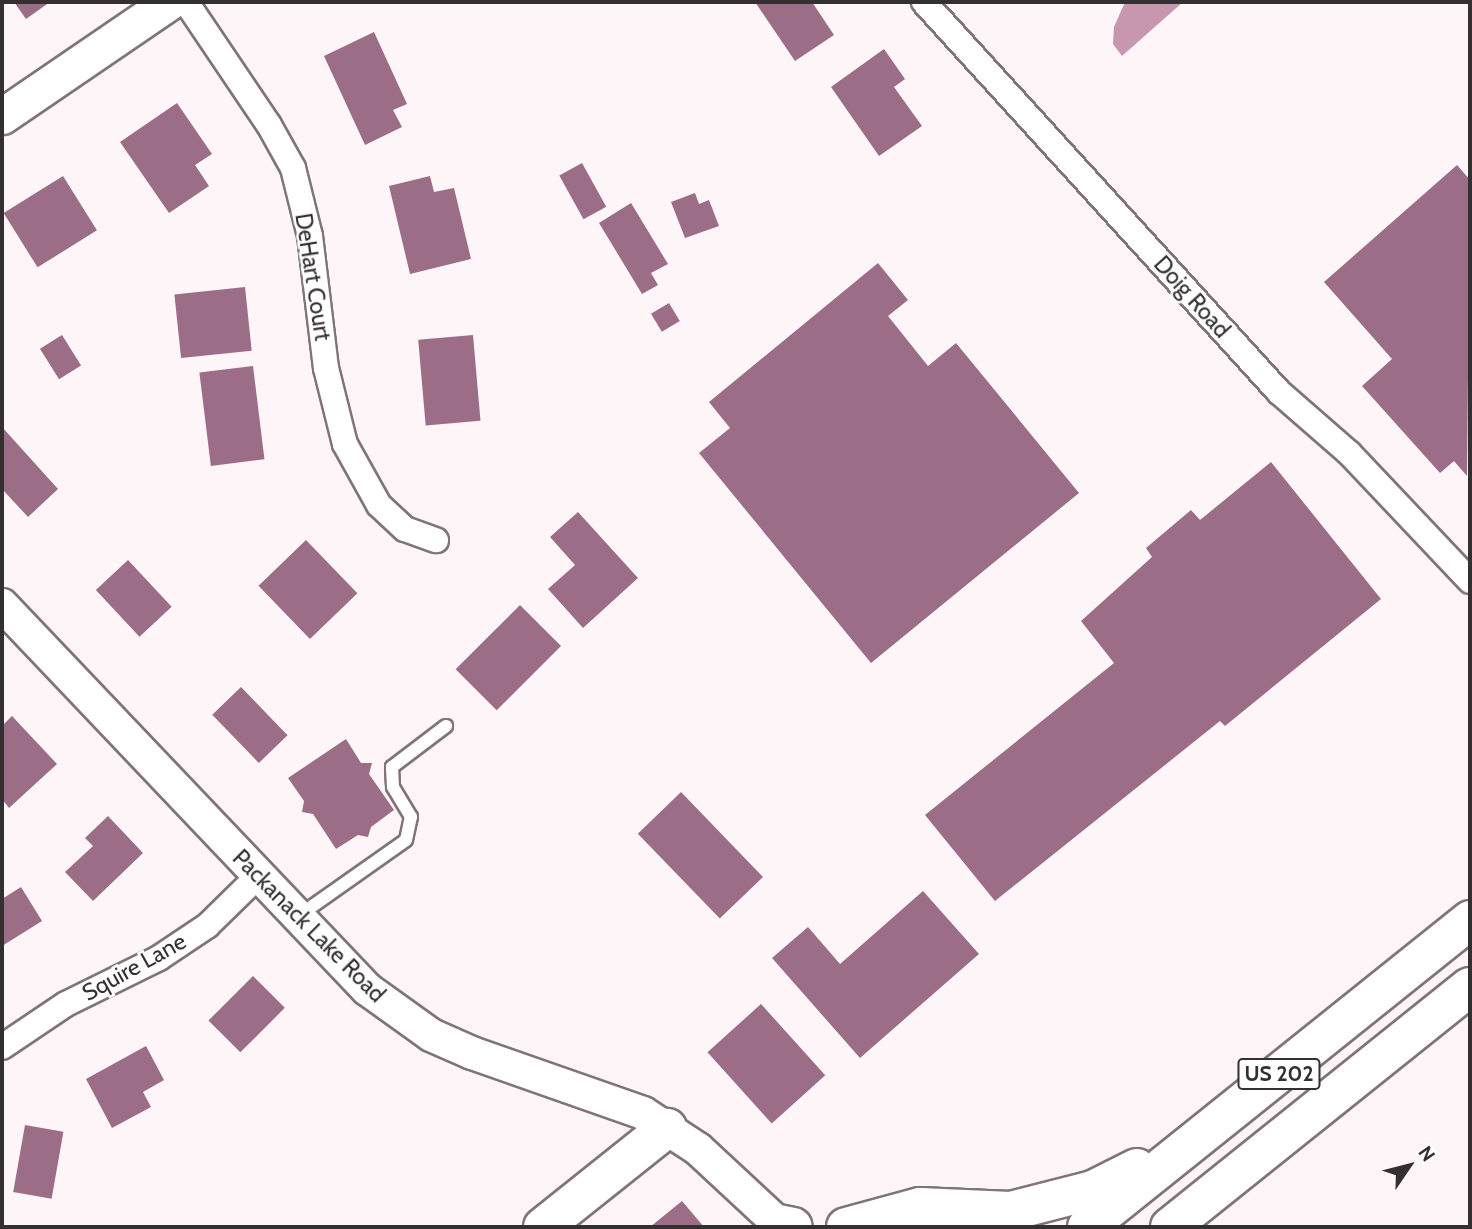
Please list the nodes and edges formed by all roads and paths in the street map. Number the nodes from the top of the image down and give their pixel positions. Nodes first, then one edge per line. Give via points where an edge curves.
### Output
1 (169, 2) edge
2 (186, 2) edge
3 (924, 2) edge
4 (2, 116) edge
5 (436, 540) dead end
6 (1470, 581) edge
7 (2, 605) edge
8 (446, 726) dead end
9 (258, 876) junction
10 (297, 917) junction
11 (1470, 920) edge
12 (1470, 986) edge
13 (2, 1047) edge
14 (667, 1128) junction
15 (1199, 1138) junction
16 (785, 1226) edge
17 (543, 1227) edge
18 (846, 1227) edge
19 (1087, 1227) edge
20 (1170, 1227) edge

1 - 4 main road
2 - 5 street, DeHart Court via 293,168 310,236 326,368 345,444 379,505 405,529
3 - 6 street, Doig Road via 1279,392 1349,453
7 - 9 street, Packanack Lake Road
8 - 10 lane via 392,767 393,787 411,817 406,840
9 - 10 street, Packanack Lake Road
9 - 13 street, Squire Lane via 207,926 159,958 66,1004
10 - 14 street, Packanack Lake Road via 367,989 431,1035 605,1097
11 - 15 highway, US 202
12 - 20 highway, US 202
14 - 16 street, Packanack Lake Road via 726,1172
14 - 17 highway
15 - 18 highway via 1093,1190 1062,1199 1011,1211 920,1208
15 - 19 highway, US 202

